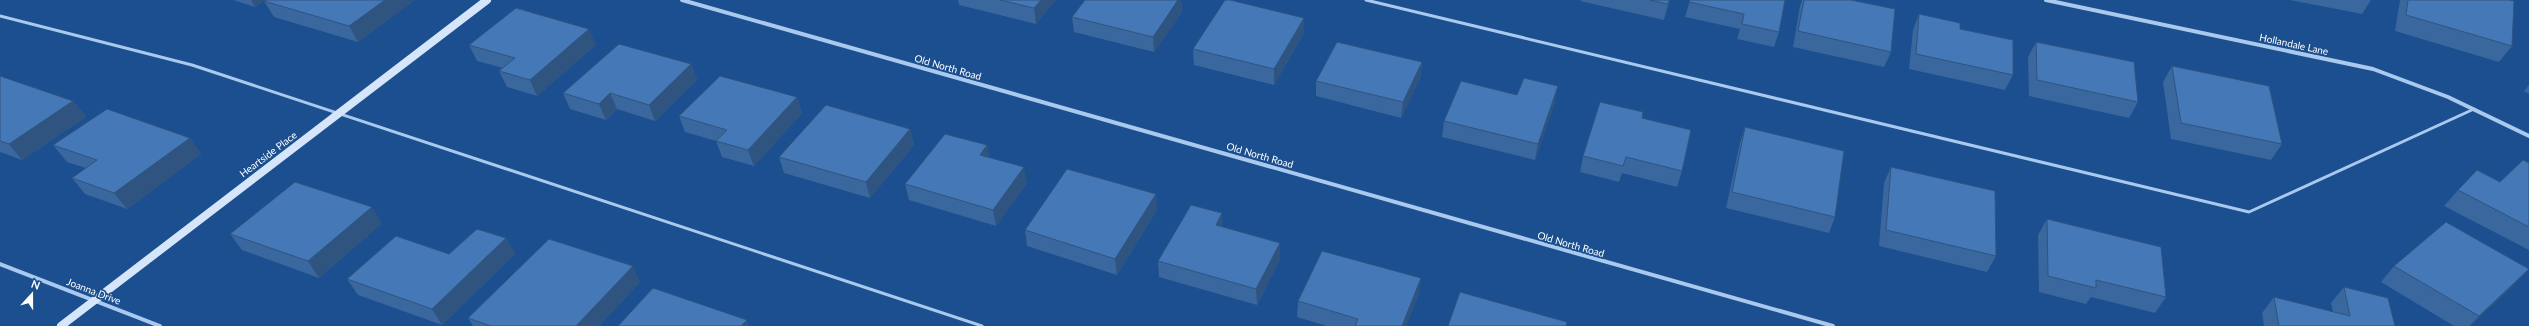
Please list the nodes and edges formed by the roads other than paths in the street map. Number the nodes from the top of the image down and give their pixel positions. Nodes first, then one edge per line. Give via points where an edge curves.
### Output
1 (488, 0) edge
2 (682, 0) edge
3 (1366, 0) edge
4 (2046, 0) edge
5 (0, 16) edge
6 (2474, 109) junction
7 (340, 113) junction
8 (2529, 136) edge
9 (0, 264) edge
10 (95, 300) junction
11 (61, 326) edge
12 (160, 326) edge
13 (982, 326) edge
14 (1832, 326) edge

1 - 7 street, Heartside Place
2 - 14 street, Old North Road
3 - 6 lane via 2249,212
4 - 6 street, Hollandale Lane via 2373,69
5 - 7 lane via 192,65
6 - 8 street, Hollandale Lane
7 - 10 street, Heartside Place
7 - 13 lane
9 - 10 street, Joanna Drive
10 - 11 street, Heartside Place
10 - 12 street, Joanna Drive

